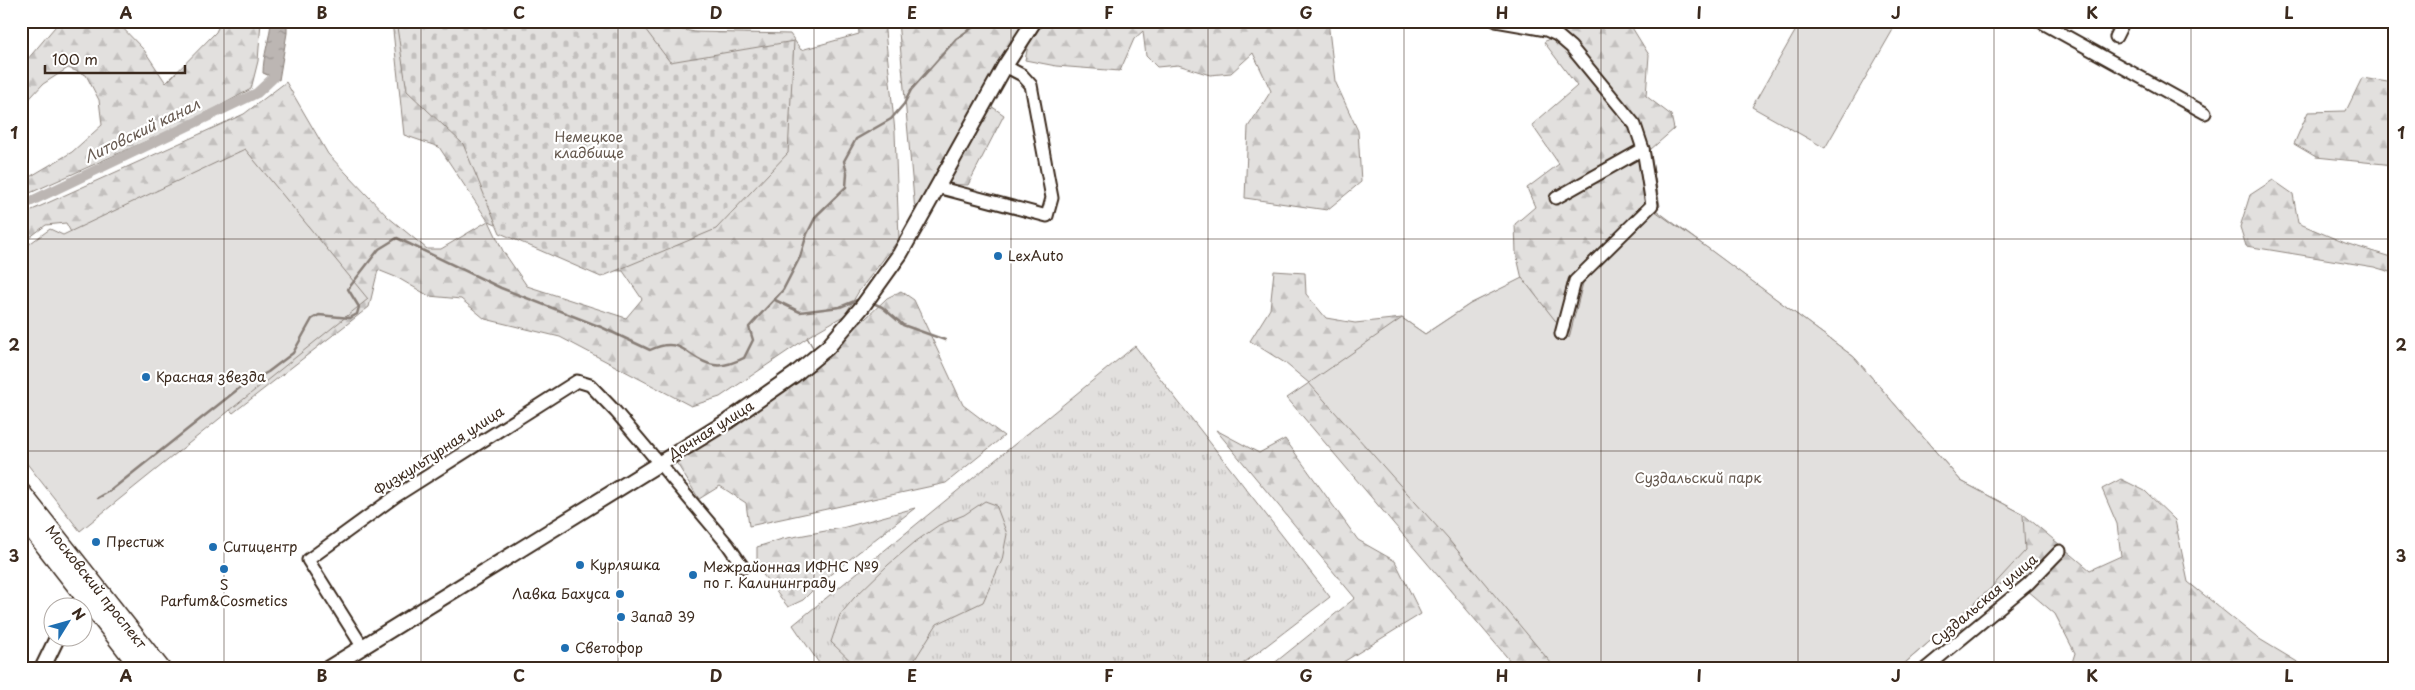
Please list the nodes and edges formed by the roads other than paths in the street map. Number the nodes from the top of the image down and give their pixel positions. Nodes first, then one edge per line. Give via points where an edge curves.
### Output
1 (1034, 21) edge
2 (1496, 21) edge
3 (2039, 21) edge
4 (2124, 21) edge
5 (2116, 37) dead end
6 (1005, 66) junction
7 (2205, 113) dead end
8 (1643, 149) junction
9 (937, 187) junction
10 (1556, 198) dead end
11 (1561, 334) dead end
12 (657, 463) junction
13 (21, 492) edge
14 (21, 515) edge
15 (2060, 551) dead end
16 (743, 567) dead end
17 (77, 598) edge
18 (92, 613) edge
19 (362, 646) junction
20 (53, 648) edge
21 (152, 665) edge
22 (42, 669) edge
23 (168, 669) edge
24 (327, 669) edge
25 (1925, 669) edge

1 - 6 street, Дачная улица
2 - 8 street via 1557,35 1635,125
3 - 7 street
4 - 5 street
6 - 9 street, Дачная улица
6 - 9 street via 1032,85 1052,198 1048,216
8 - 10 street
8 - 11 street via 1652,205 1575,281
9 - 12 street, Дачная улица via 900,254 834,340 794,375 722,425
12 - 16 street
12 - 19 street, Дачная улица
12 - 19 street, Физкультурная улица via 590,385 583,381 572,383 396,496 308,560
13 - 21 main road, Московский проспект
14 - 17 main road, Московский проспект
15 - 25 street, Суздальская улица via 2028,584
18 - 21 main road, Московский проспект
19 - 24 street, Дачная улица
20 - 22 street
21 - 23 street, Московский проспект

